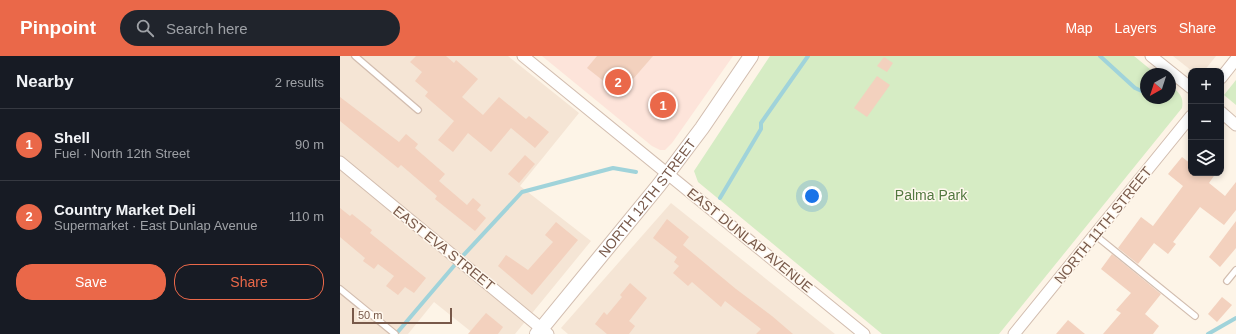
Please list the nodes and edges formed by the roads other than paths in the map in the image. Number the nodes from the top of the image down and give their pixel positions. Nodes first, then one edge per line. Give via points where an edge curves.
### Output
1 (356, 56) edge
2 (523, 56) edge
3 (751, 56) edge
4 (1151, 56) edge
5 (1236, 59) edge
6 (1224, 74) edge
7 (1188, 86) edge
8 (418, 110) dead end
9 (1224, 115) edge
10 (1188, 120) edge
11 (1236, 125) edge
12 (340, 162) edge
13 (668, 173) junction
14 (1095, 235) junction
15 (1236, 270) edge
16 (1227, 281) dead end
17 (340, 289) edge
18 (1195, 316) dead end
19 (542, 332) edge
20 (395, 334) edge
21 (864, 334) edge
22 (1014, 334) edge

1 - 8 lane
2 - 13 street, EAST DUNLAP AVENUE
3 - 13 street, NORTH 12TH STREET
4 - 7 street
5 - 6 street
9 - 11 street
10 - 14 street, NORTH 11TH STREET
12 - 19 street, EAST EVA STREET
13 - 19 street, NORTH 12TH STREET
13 - 21 street, EAST DUNLAP AVENUE
14 - 18 lane
14 - 22 street, NORTH 11TH STREET
15 - 16 lane
17 - 20 lane

